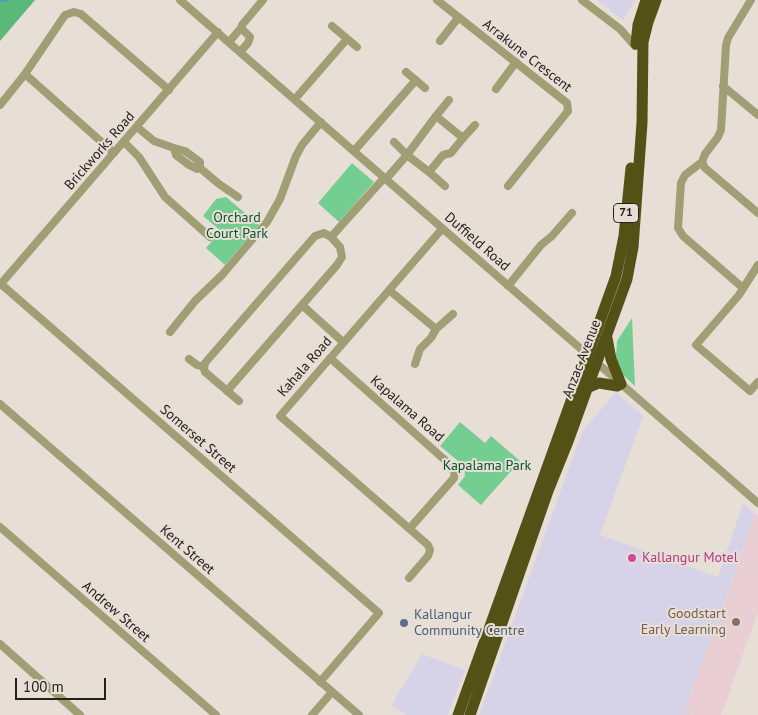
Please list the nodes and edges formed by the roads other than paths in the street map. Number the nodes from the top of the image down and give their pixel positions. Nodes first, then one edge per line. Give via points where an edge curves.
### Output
1 (180, 0) edge
2 (263, 0) edge
3 (437, 0) edge
4 (582, 0) edge
5 (646, 0) edge
6 (656, 0) edge
7 (752, 0) edge
8 (758, 5) edge
9 (458, 18) junction
10 (638, 25) junction
11 (332, 26) dead end
12 (241, 28) junction
13 (620, 29) junction
14 (218, 32) junction
15 (347, 39) junction
16 (440, 41) dead end
17 (229, 42) junction
18 (636, 46) junction
19 (357, 47) dead end
20 (240, 52) junction
21 (516, 62) junction
22 (406, 72) dead end
23 (25, 74) junction
24 (416, 80) junction
25 (723, 86) junction
26 (425, 88) dead end
27 (496, 89) dead end
28 (169, 90) junction
29 (295, 99) junction
30 (449, 100) dead end
31 (0, 105) edge
32 (436, 116) junction
33 (758, 116) edge
34 (321, 122) junction
35 (138, 125) junction
36 (475, 125) dead end
37 (463, 138) junction
38 (124, 142) junction
39 (394, 142) dead end
40 (354, 151) junction
41 (114, 153) junction
42 (407, 155) junction
43 (702, 162) junction
44 (428, 172) junction
45 (385, 178) junction
46 (445, 186) dead end
47 (508, 186) dead end
48 (238, 198) dead end
49 (572, 213) dead end
50 (758, 213) edge
51 (442, 229) junction
52 (210, 237) dead end
53 (331, 238) junction
54 (758, 265) edge
55 (0, 285) edge
56 (508, 286) junction
57 (743, 288) junction
58 (390, 290) junction
59 (302, 305) junction
60 (453, 314) dead end
61 (433, 328) junction
62 (170, 332) dead end
63 (607, 336) junction
64 (343, 342) junction
65 (587, 355) junction
66 (330, 358) junction
67 (189, 359) dead end
68 (597, 363) junction
69 (415, 364) dead end
70 (204, 367) junction
71 (758, 382) edge
72 (621, 384) junction
73 (588, 388) junction
74 (227, 390) junction
75 (239, 401) dead end
76 (0, 404) edge
77 (758, 504) edge
78 (0, 527) edge
79 (410, 528) junction
80 (409, 578) dead end
81 (0, 644) edge
82 (320, 682) junction
83 (332, 692) junction
84 (80, 715) edge
85 (216, 715) edge
86 (312, 715) edge
87 (359, 715) edge
88 (458, 715) edge
89 (470, 715) edge

1 - 14 street, Duffield Road
2 - 12 street
3 - 9 street, Arrakune Crescent
4 - 13 street
5 - 10 highway, Anzac Avenue / 71
6 - 63 highway, Anzac Avenue / 71 via 643,42 642,123 631,259 625,287
7 - 8 street
7 - 25 street via 728,38
9 - 16 street
9 - 21 street, Arrakune Crescent
10 - 13 street
10 - 18 highway, Anzac Avenue / 71
11 - 15 street
12 - 17 street
12 - 20 street via 250,37
13 - 18 street
14 - 17 street, Duffield Road
14 - 28 street, Brickworks Road
15 - 19 street
15 - 29 street
17 - 20 street, Duffield Road
18 - 65 highway, Anzac Avenue / 71 via 634,133 622,252
20 - 29 street, Duffield Road
21 - 27 street
21 - 47 street, Arrakune Crescent via 567,103 568,111
22 - 24 street
23 - 28 street via 65,15 74,12 81,14
23 - 31 street
23 - 41 street
24 - 26 street
24 - 40 street
25 - 33 street
25 - 43 street via 721,130
28 - 35 street, Brickworks Road
29 - 34 street, Duffield Road
30 - 32 street
32 - 37 street
32 - 42 street
34 - 40 street, Duffield Road
34 - 62 street via 296,156 280,199 267,222
35 - 38 street, Brickworks Road
35 - 48 street via 154,141 174,148 176,155 194,168 200,168
36 - 37 street
37 - 44 street
38 - 41 street, Brickworks Road
38 - 52 street via 139,157 165,197
39 - 42 street
40 - 45 street, Duffield Road
41 - 55 street, Brickworks Road
42 - 44 street
42 - 45 street
43 - 50 street
43 - 57 street via 685,174 680,183 678,228
44 - 46 street
45 - 51 street, Duffield Road
45 - 53 street
49 - 56 street
51 - 56 street, Duffield Road
51 - 58 street, Kahala Road
53 - 59 street via 342,250 341,260
53 - 70 street via 324,233 316,236
54 - 57 street
55 - 82 street, Somerset Street via 379,613
56 - 65 street, Duffield Road
57 - 71 street via 696,345 750,391
58 - 61 street
58 - 64 street, Kahala Road
59 - 64 street
59 - 74 street
60 - 61 street
61 - 69 street via 431,338 420,349
63 - 68 highway, Anzac Avenue / 71
63 - 72 highway via 611,359
64 - 66 street, Kahala Road
65 - 68 street, Duffield Road
65 - 88 highway, Anzac Avenue / 71
66 - 79 street, Kapalama Road via 455,469 454,478
66 - 79 street, Kahala Road via 280,416
67 - 70 street
68 - 72 street, Duffield Road
68 - 73 highway, Anzac Avenue / 71
70 - 74 street
72 - 73 highway via 599,384
72 - 77 street, Duffield Road
73 - 89 highway, Anzac Avenue / 71 via 548,491
74 - 75 street
76 - 82 street, Kent Street
78 - 85 street, Andrew Street
79 - 80 street, Kahala Road via 428,544 430,550
81 - 84 street
82 - 83 street, Kent Street
83 - 86 street
83 - 87 street, Kent Street

